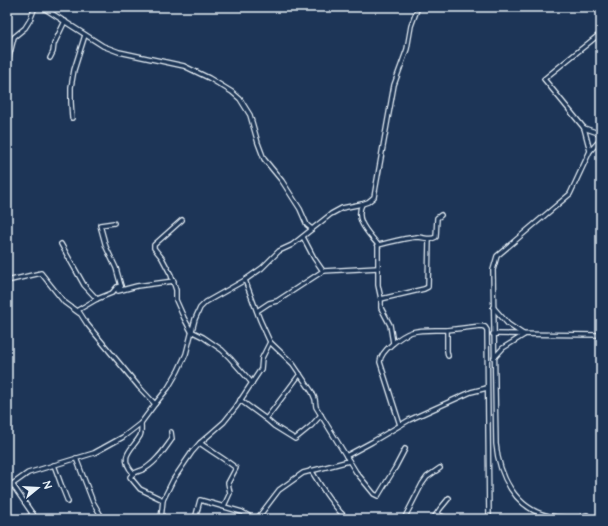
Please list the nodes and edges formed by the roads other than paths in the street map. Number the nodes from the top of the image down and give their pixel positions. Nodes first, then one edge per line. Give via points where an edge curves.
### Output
1 (35, 7) edge
2 (42, 7) edge
3 (418, 7) edge
4 (65, 21) junction
5 (601, 33) edge
6 (85, 35) junction
7 (50, 58) dead end
8 (7, 66) edge
9 (72, 118) dead end
10 (584, 128) junction
11 (601, 134) edge
12 (601, 139) edge
13 (590, 151) junction
14 (362, 204) junction
15 (441, 215) dead end
16 (182, 220) dead end
17 (114, 223) dead end
18 (312, 229) junction
19 (303, 237) junction
20 (429, 239) junction
21 (61, 244) dead end
22 (378, 245) junction
23 (378, 268) junction
24 (323, 271) junction
25 (245, 280) junction
26 (7, 281) edge
27 (174, 281) junction
28 (121, 286) junction
29 (97, 299) junction
30 (381, 299) junction
31 (493, 307) junction
32 (256, 311) junction
33 (79, 313) junction
34 (447, 330) junction
35 (191, 331) junction
36 (493, 334) junction
37 (524, 334) junction
38 (601, 336) edge
39 (270, 342) junction
40 (393, 343) junction
41 (448, 356) dead end
42 (494, 358) junction
43 (300, 374) junction
44 (252, 383) junction
45 (487, 388) junction
46 (240, 400) junction
47 (155, 404) junction
48 (322, 415) junction
49 (266, 419) junction
50 (141, 423) junction
51 (400, 425) junction
52 (171, 432) dead end
53 (200, 443) junction
54 (405, 449) dead end
55 (346, 456) junction
56 (76, 458) junction
57 (349, 461) junction
58 (54, 465) junction
59 (440, 468) dead end
60 (311, 470) junction
61 (133, 473) junction
62 (12, 484) junction
63 (7, 488) edge
64 (449, 498) dead end
65 (163, 500) junction
66 (68, 502) dead end
67 (224, 506) junction
68 (33, 514) junction
69 (437, 514) junction
70 (26, 519) edge
71 (36, 519) edge
72 (103, 519) edge
73 (161, 519) edge
74 (195, 519) edge
75 (254, 519) edge
76 (257, 519) edge
77 (347, 519) edge
78 (404, 519) edge
79 (433, 519) edge
80 (448, 519) edge
81 (489, 519) edge
82 (581, 519) edge
83 (590, 519) edge

1 - 8 street via 25,28 14,37
2 - 4 street
3 - 14 street via 394,86 374,196
4 - 6 street
4 - 7 street
5 - 10 street via 544,79
6 - 9 street via 74,70 71,92
6 - 18 street via 109,49 184,66 232,92 250,115 264,159 282,181 307,225
10 - 11 street
10 - 13 street
12 - 13 street
13 - 31 street via 570,194 497,256 493,270
14 - 18 street via 342,208
14 - 22 street via 359,215 367,232
15 - 20 street via 437,218 436,237
16 - 27 street via 154,245
17 - 28 street via 100,225
18 - 19 street
19 - 24 street
19 - 25 street via 279,251
20 - 22 street via 415,237
20 - 30 street via 428,287
21 - 29 street via 84,285
22 - 23 street
23 - 24 street
23 - 30 street
24 - 32 street via 277,301
25 - 32 street
25 - 35 street via 206,302 200,308
26 - 33 street via 40,273 64,302
27 - 28 street via 118,291
27 - 35 street via 176,300
28 - 29 street
29 - 33 street via 78,310
30 - 40 street
31 - 36 street
31 - 37 street via 508,324
32 - 39 street
33 - 47 street
34 - 40 street via 412,332
34 - 41 street
34 - 45 street via 485,327
35 - 44 street via 222,350
35 - 47 street via 186,354 178,371
36 - 37 street
36 - 42 street
37 - 38 street
37 - 42 street via 507,345
39 - 43 street
39 - 44 street via 262,358 261,369
40 - 51 street via 381,356 380,362
42 - 82 street via 497,460 507,484 519,499 540,514
43 - 48 street via 312,392 316,407
43 - 49 street
44 - 46 street
45 - 51 street via 471,392
45 - 81 street
46 - 49 street
46 - 53 street via 224,422
47 - 50 street
48 - 49 street via 295,439
48 - 55 street
50 - 56 street via 100,450
50 - 61 street via 140,436 126,455
51 - 55 street
52 - 61 street via 172,439 162,453 147,467
53 - 65 street via 181,467
53 - 67 street via 236,468 228,483 230,493
54 - 57 street via 378,496
55 - 57 street
56 - 58 street
56 - 72 street via 93,502
57 - 60 street
58 - 62 street via 28,473
58 - 66 street
59 - 78 street via 422,484
60 - 76 street via 279,490
60 - 77 street via 338,511
61 - 65 street via 130,477 140,489
62 - 63 street
62 - 68 street
64 - 69 street
65 - 73 street
67 - 74 street via 200,500
67 - 75 street
68 - 70 street
68 - 71 street
69 - 79 street
69 - 80 street
82 - 83 street via 587,515

